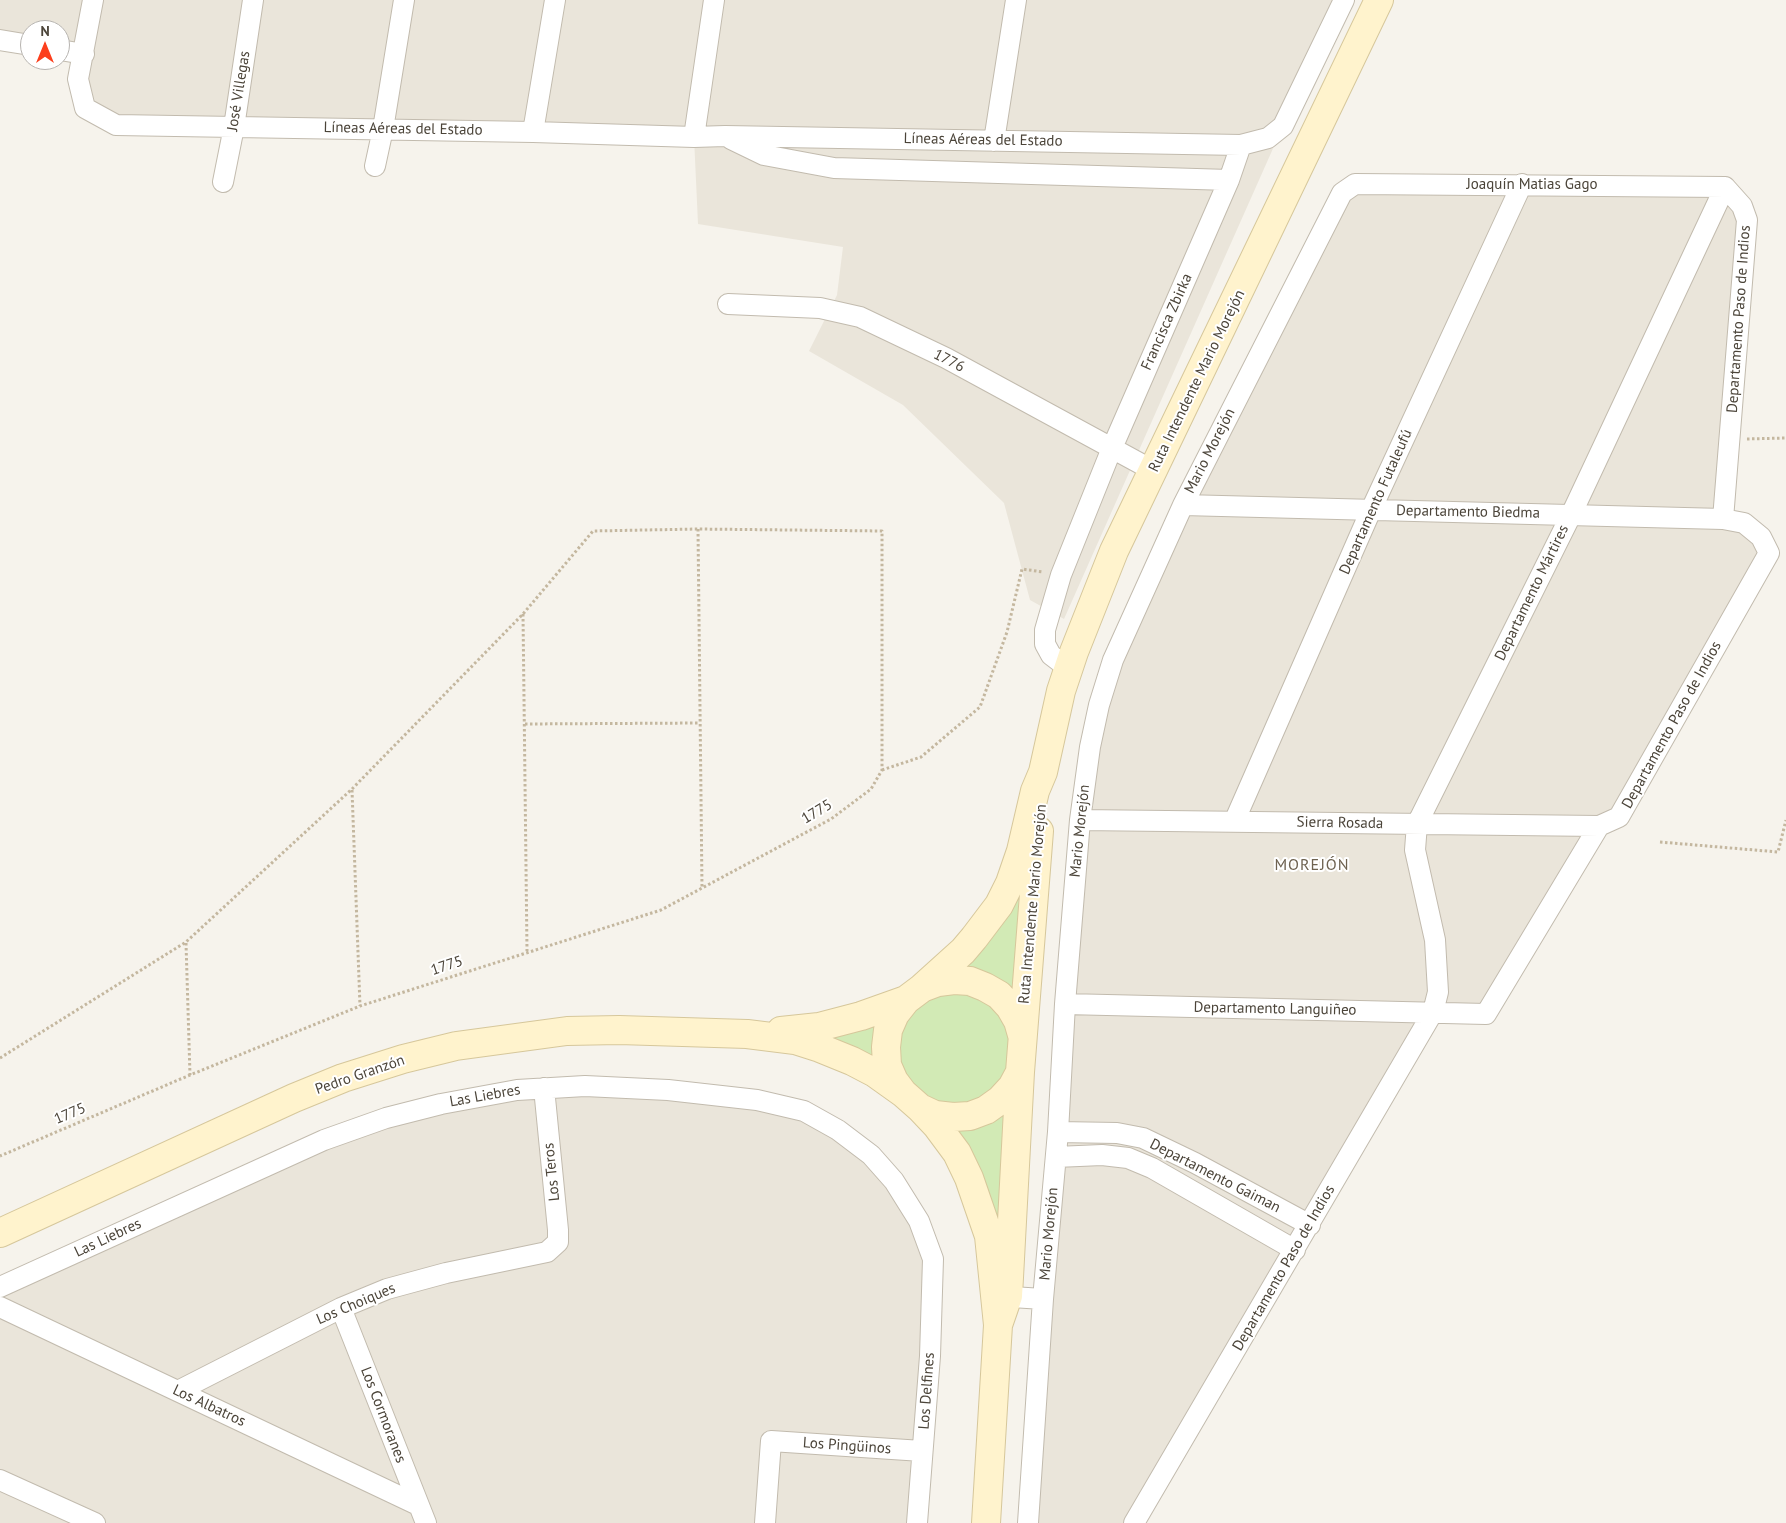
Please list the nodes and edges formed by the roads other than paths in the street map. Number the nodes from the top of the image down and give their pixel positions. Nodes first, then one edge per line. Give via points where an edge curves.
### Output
1 (93, 0) edge
2 (253, 0) edge
3 (404, 0) edge
4 (555, 0) edge
5 (714, 0) edge
6 (1016, 0) edge
7 (1344, 0) edge
8 (1379, 0) edge
9 (0, 40) edge
10 (20, 43) edge
11 (70, 52) edge
12 (84, 54) junction
13 (234, 127) junction
14 (383, 129) junction
15 (533, 132) junction
16 (725, 136) junction
17 (694, 137) junction
18 (994, 141) junction
19 (1241, 144) junction
20 (375, 166) dead end
21 (1229, 180) junction
22 (223, 182) dead end
23 (1522, 184) junction
24 (1724, 187) junction
25 (1342, 193) joint
26 (728, 304) dead end
27 (1112, 448) junction
28 (1154, 471) junction
29 (1183, 505) junction
30 (1371, 510) junction
31 (1571, 515) junction
32 (1723, 519) junction
33 (1769, 553) joint
34 (1068, 668) junction
35 (1043, 772) junction
36 (1080, 820) junction
37 (1234, 822) junction
38 (1417, 824) junction
39 (1599, 826) junction
40 (914, 994) junction
41 (1065, 1004) junction
42 (1433, 1012) junction
43 (747, 1034) junction
44 (1023, 1036) junction
45 (1020, 1072) junction
46 (544, 1088) junction
47 (911, 1100) junction
48 (1058, 1132) junction
49 (1056, 1157) junction
50 (1310, 1225) junction
51 (0, 1232) edge
52 (1295, 1250) junction
53 (547, 1252) joint
54 (932, 1259) joint
55 (0, 1287) edge
56 (1002, 1296) junction
57 (1044, 1299) junction
58 (0, 1307) edge
59 (341, 1308) junction
60 (178, 1391) junction
61 (922, 1451) junction
62 (0, 1480) edge
63 (422, 1514) edge
64 (95, 1523) edge
65 (765, 1523) edge
66 (917, 1523) edge
67 (986, 1523) edge
68 (1028, 1523) edge
69 (1134, 1523) edge

1 - 12 street
2 - 13 street, José Villegas
3 - 14 street
4 - 15 street
5 - 17 street
6 - 18 street
7 - 19 street via 1283,126 1268,138
8 - 28 main road, Ruta Intendente Mario Morejón
9 - 10 street
11 - 12 street
12 - 13 street, Líneas Aéreas del Estado via 78,79 85,108 116,125
13 - 14 street, Líneas Aéreas del Estado
13 - 22 street, José Villegas
14 - 15 street, Líneas Aéreas del Estado
14 - 20 street
15 - 17 street, Líneas Aéreas del Estado
16 - 17 street, Líneas Aéreas del Estado
16 - 18 street, Líneas Aéreas del Estado
16 - 21 street, Líneas Aéreas del Estado via 764,155 834,168
18 - 19 street, Líneas Aéreas del Estado
19 - 21 street, Francisca Zbirka
21 - 27 street, Francisca Zbirka
23 - 24 street, Joaquín Matias Gago
23 - 25 street, Joaquín Matias Gago via 1354,184
23 - 30 street, Departamento Futaleufú
24 - 31 street, Departamento Mártires
24 - 32 street, Departamento Paso de Indios via 1742,206 1747,220
25 - 29 street, Mario Morejón
26 - 27 street, 1776 via 820,308 860,317 946,358
27 - 28 street, 1776
27 - 34 street, Francisca Zbirka via 1060,575 1045,630 1045,644 1050,655
28 - 34 main road, Ruta Intendente Mario Morejón via 1114,552
29 - 30 street, Departamento Biedma
29 - 36 street, Mario Morejón via 1113,660 1097,713
30 - 31 street, Departamento Biedma
30 - 37 street, Departamento Futaleufú
31 - 32 street, Departamento Biedma
31 - 38 street, Departamento Mártires
32 - 33 street, Departamento Biedma via 1744,523 1761,536
33 - 39 street, Departamento Paso de Indios via 1619,818
34 - 35 main road, Ruta Intendente Mario Morejón
35 - 40 main road, Ruta Intendente Mario Morejón via 1035,791 1017,866 1005,895 969,944
35 - 44 main road, Ruta Intendente Mario Morejón
36 - 37 street, Sierra Rosada
36 - 41 street, Mario Morejón
37 - 38 street, Sierra Rosada
38 - 39 street, Sierra Rosada
38 - 42 street, Departamento Mártires via 1414,850 1435,940 1438,992
39 - 42 street, Departamento Languiñeo via 1486,1014
40 - 43 main road, Pedro Granzón via 861,1016 819,1027
40 - 44 main road via 938,982 970,981 999,995 1010,1007
40 - 47 main road via 895,1014 888,1030 886,1047 894,1081
41 - 42 street, Departamento Languiñeo
41 - 48 street, Mario Morejón
42 - 50 street, Departamento Paso de Indios
43 - 47 main road, Pedro Granzón via 795,1040 852,1061 875,1073
43 - 51 main road, Pedro Granzón via 567,1031 456,1046 403,1059 294,1098
44 - 45 main road
45 - 47 main road via 1012,1088 1000,1100 970,1116 936,1115
45 - 56 main road
46 - 53 street, Los Teros via 558,1230 558,1242
46 - 54 street, Las Liebres via 585,1086 668,1090 757,1100 804,1111 838,1130 871,1155 894,1180 919,1221
46 - 55 street, Las Liebres via 441,1104 386,1118 324,1140
47 - 56 main road via 948,1139 969,1178 989,1236
48 - 49 street, Mario Morejón
48 - 50 street, Departamento Gaiman via 1117,1133 1143,1138 1195,1162
49 - 52 street, Departamento Gaiman via 1128,1158 1152,1168
49 - 57 street, Mario Morejón
50 - 52 street, Departamento Paso de Indios
52 - 69 street, Departamento Paso de Indios
53 - 59 street, Los Choiques via 446,1273 395,1287
54 - 61 street, Los Delfines via 930,1356
56 - 57 street
56 - 67 main road
57 - 68 street, Mario Morejón
58 - 60 street, Los Albatros
59 - 60 street, Los Choiques
59 - 63 street, Los Cormoranes
60 - 63 street, Los Albatros
61 - 65 street, Los Pingüinos via 771,1441
61 - 66 street, Los Delfines
62 - 64 street

